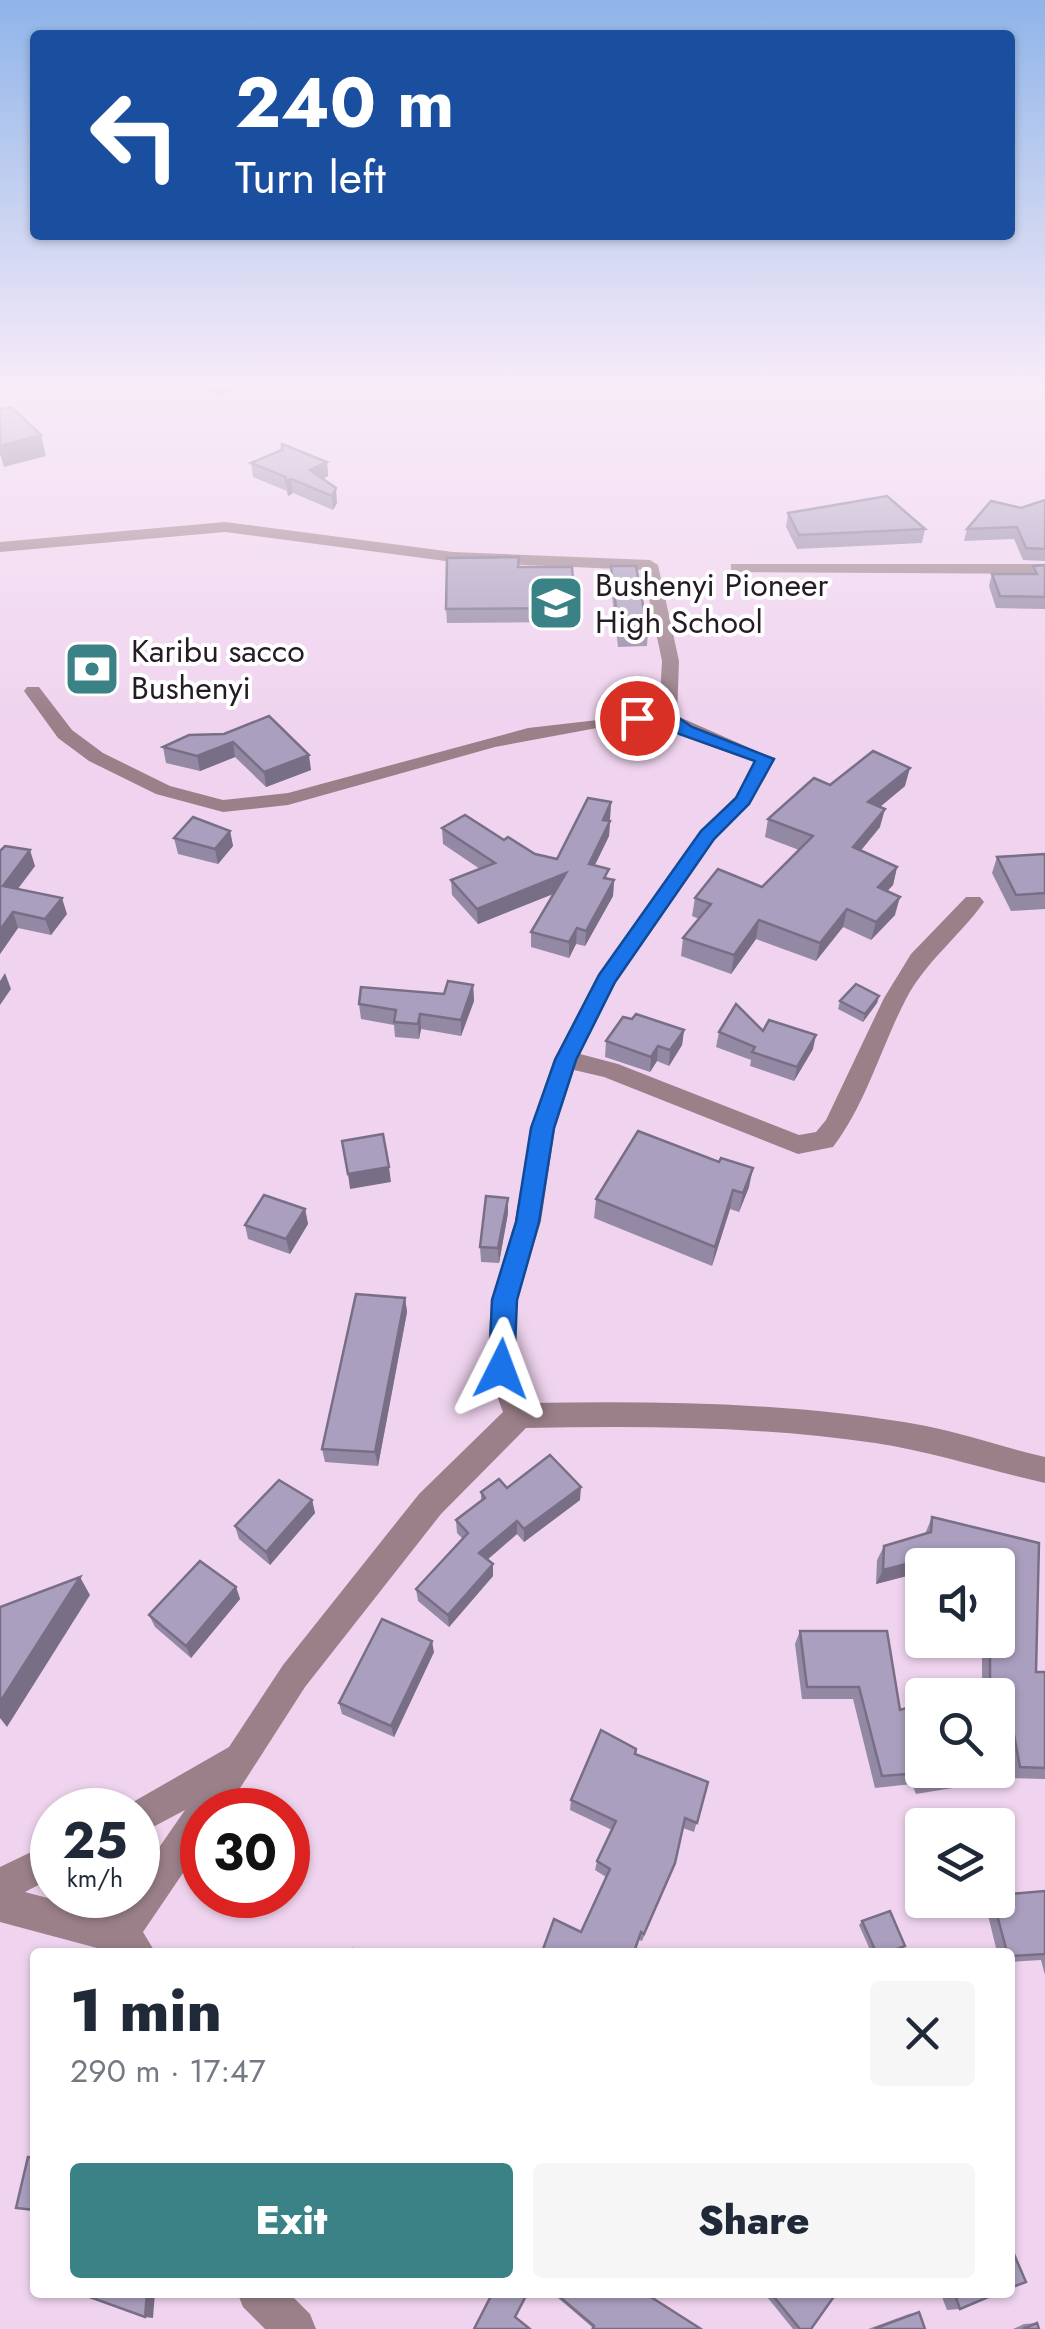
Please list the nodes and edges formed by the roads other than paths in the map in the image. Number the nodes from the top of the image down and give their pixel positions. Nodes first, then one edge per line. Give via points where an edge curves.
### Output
1 (0, 547) edge
2 (737, 567) dead end
3 (1045, 569) edge
4 (33, 691) dead end
5 (668, 718) junction
6 (974, 902) dead end
7 (566, 1060) junction
8 (519, 1416) junction
9 (1045, 1470) edge
10 (241, 1759) junction
11 (160, 1805) edge
12 (30, 1871) edge
13 (0, 1886) edge
14 (0, 1904) edge
15 (128, 1944) edge
16 (264, 2298) edge
17 (296, 2329) edge

1 - 5 street via 225,527 453,557 650,565 668,636 674,692
2 - 3 street
4 - 5 street via 65,735 158,787 219,806 324,792 554,726
5 - 7 street via 765,759 743,800 708,835 606,980
6 - 7 street via 919,959 824,1140 798,1145 610,1070
7 - 8 street via 542,1128 528,1222 504,1300 501,1369
8 - 9 street via 700,1412 828,1425 930,1439
8 - 10 street via 430,1504 294,1676
10 - 11 street
10 - 15 street
12 - 13 street
14 - 15 street
16 - 17 street

